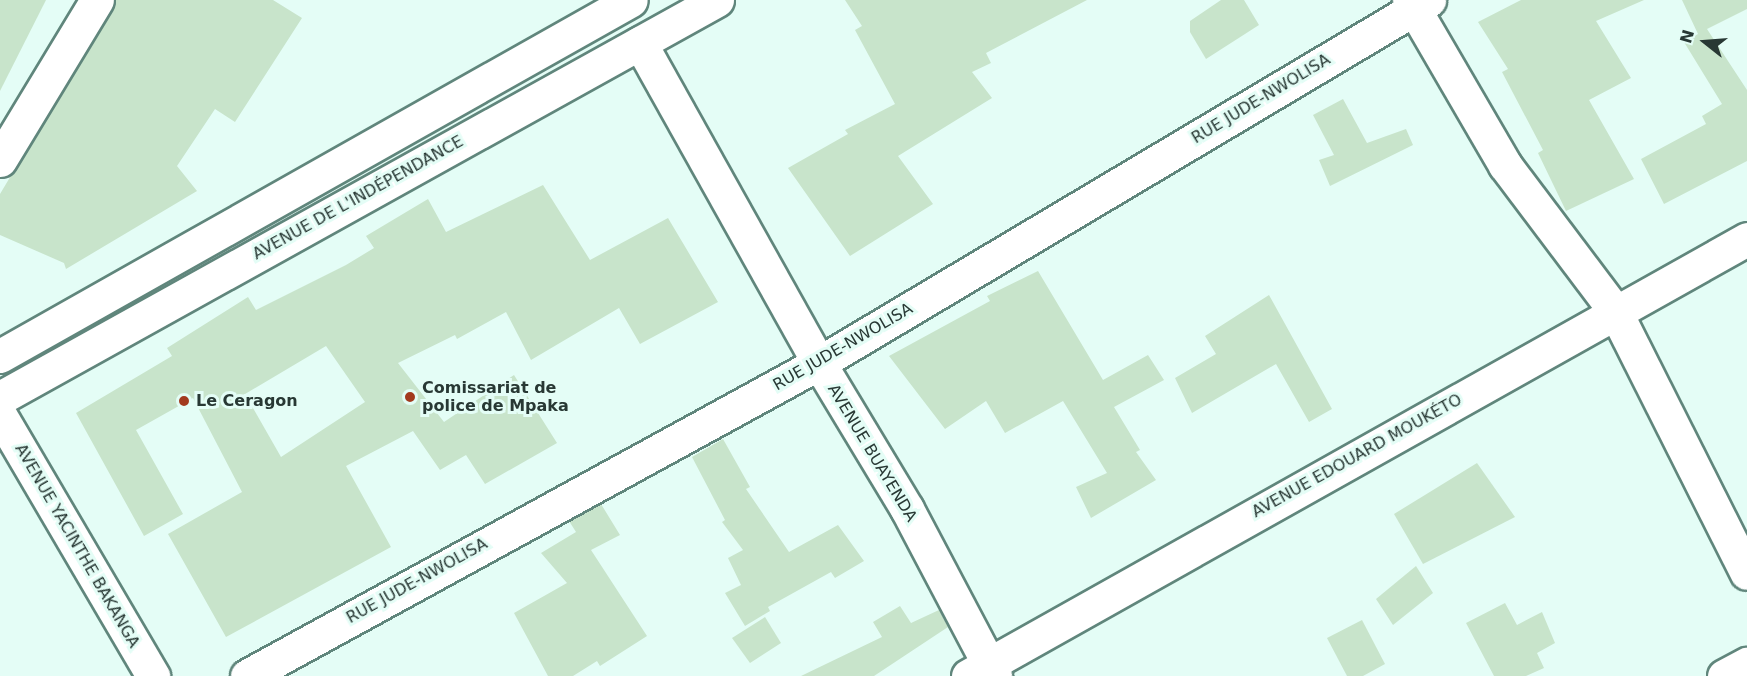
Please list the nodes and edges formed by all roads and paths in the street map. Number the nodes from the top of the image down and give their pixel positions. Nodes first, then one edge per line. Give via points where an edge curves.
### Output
1 (97, 0) edge
2 (717, 0) edge
3 (624, 2) edge
4 (1417, 3) edge
5 (640, 43) junction
6 (0, 160) edge
7 (1747, 238) edge
8 (1615, 310) junction
9 (0, 356) edge
10 (819, 363) junction
11 (0, 398) edge
12 (0, 415) edge
13 (9, 452) edge
14 (1747, 573) edge
15 (1747, 664) edge
16 (984, 672) edge
17 (153, 676) edge
18 (247, 676) edge
19 (1724, 676) edge

1 - 6 street
2 - 5 street, AVENUE DE L'INDÉPENDANCE
3 - 9 street
4 - 8 street via 1505,165
4 - 10 street, RUE JUDE-NWOLISA
5 - 10 street, AVENUE BUAYENDA
5 - 11 street, AVENUE DE L'INDÉPENDANCE
7 - 8 street, AVENUE EDOUARD MOUKÉTO
8 - 14 street
8 - 16 street, AVENUE EDOUARD MOUKÉTO
10 - 16 street, AVENUE BUAYENDA via 907,509
10 - 18 street, RUE JUDE-NWOLISA
12 - 13 street, AVENUE YACINTHE BAKANGA
13 - 17 street, AVENUE YACINTHE BAKANGA
15 - 19 street

